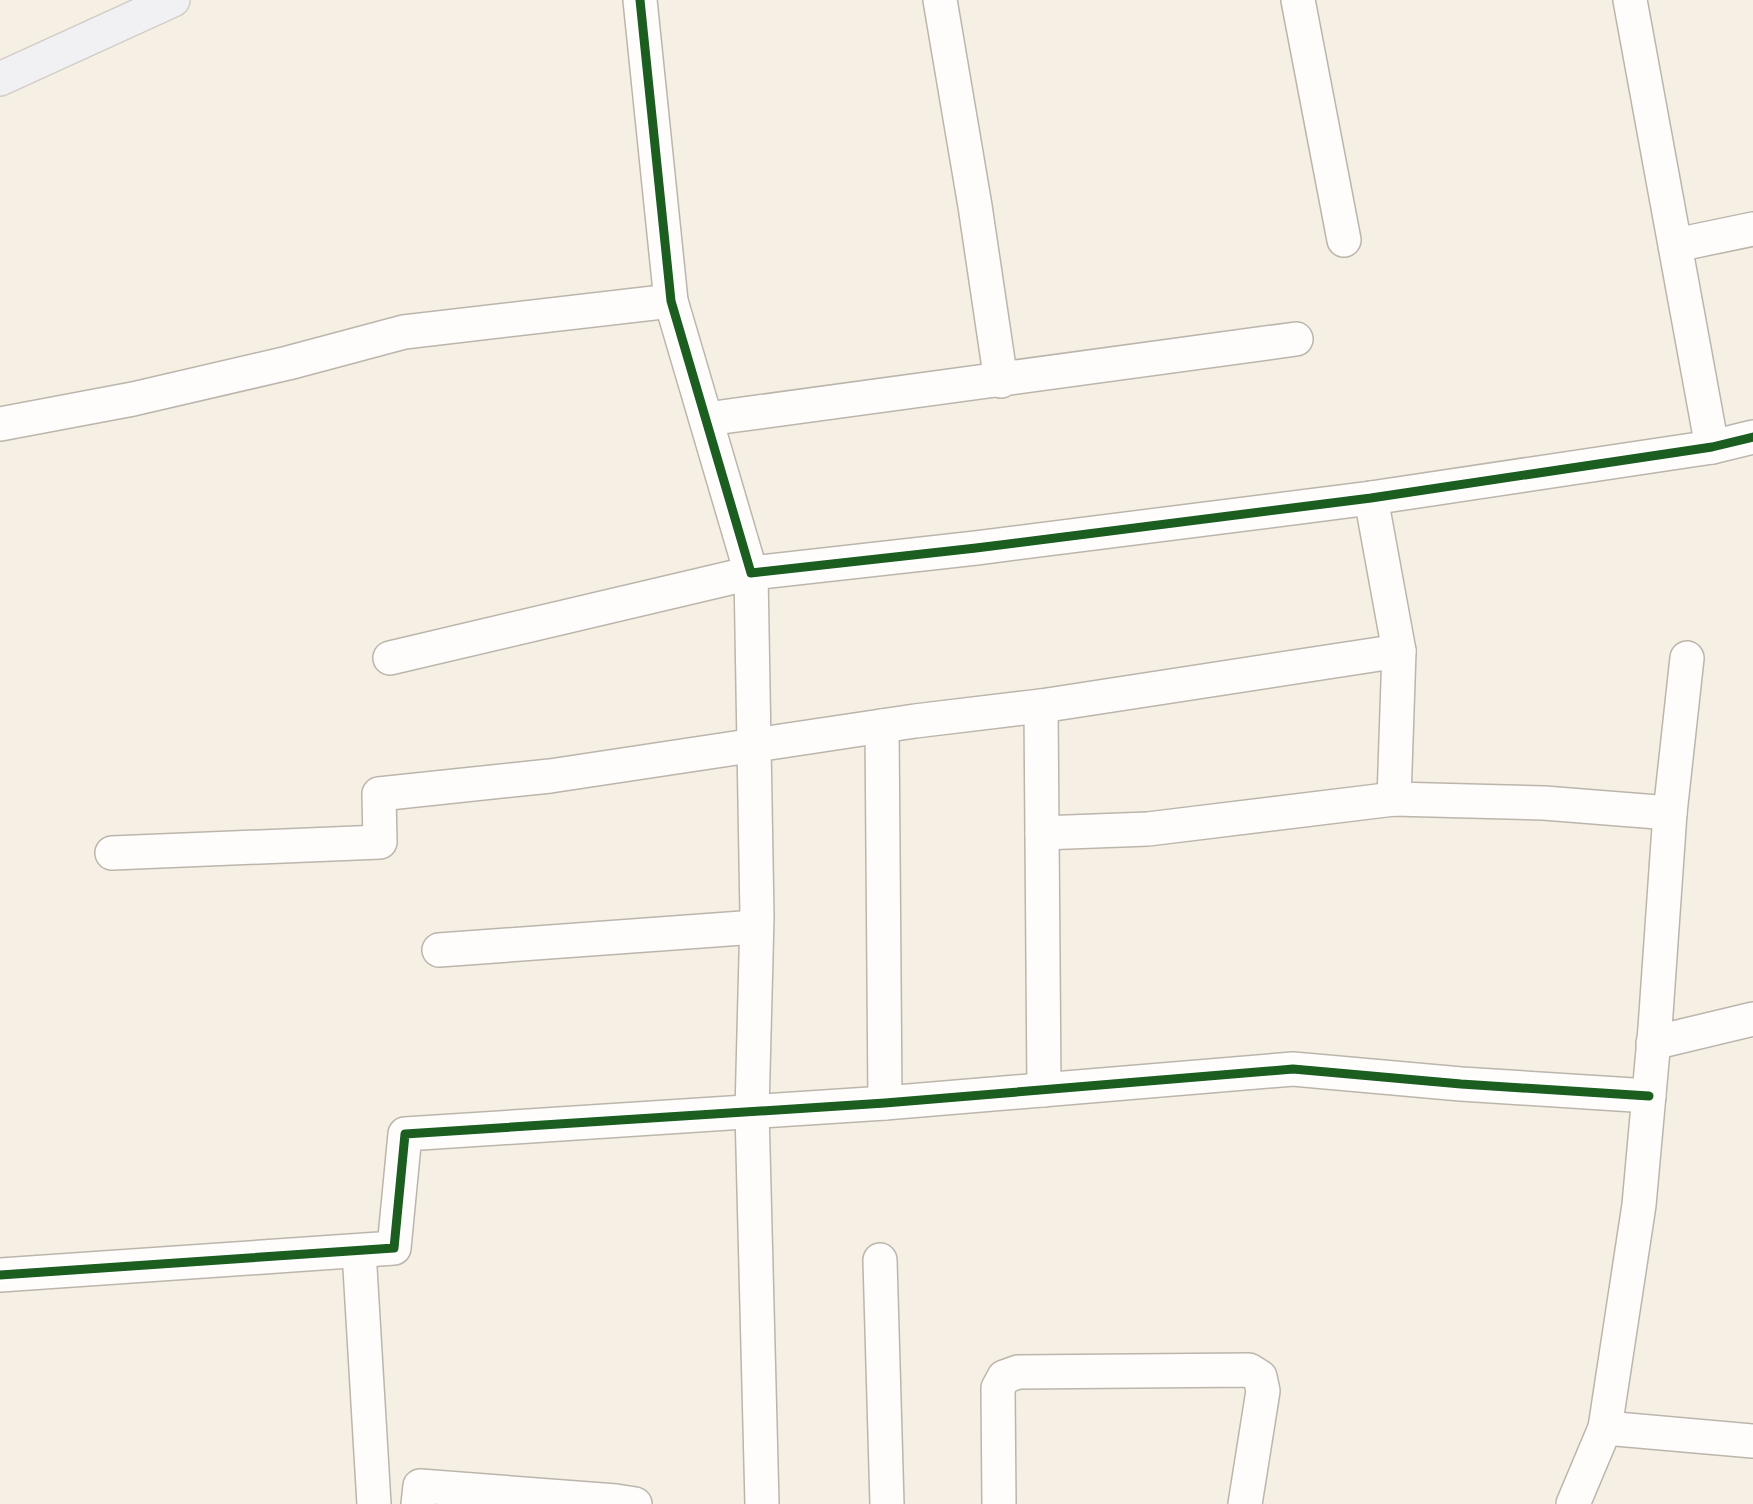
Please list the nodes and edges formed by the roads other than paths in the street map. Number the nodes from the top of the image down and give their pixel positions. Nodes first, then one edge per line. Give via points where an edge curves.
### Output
1 (173, 0) edge
2 (640, 0) edge
3 (940, 0) edge
4 (1298, 0) edge
5 (1630, 0) edge
6 (0, 79) edge
7 (1753, 230) edge
8 (1344, 240) dead end
9 (1676, 245) junction
10 (671, 301) junction
11 (1296, 339) dead end
12 (1001, 381) junction
13 (707, 419) junction
14 (0, 424) edge
15 (1753, 437) edge
16 (1712, 447) junction
17 (1371, 498) junction
18 (751, 573) junction
19 (1399, 651) junction
20 (1687, 657) dead end
21 (390, 658) dead end
22 (1041, 706) junction
23 (882, 726) junction
24 (753, 746) junction
25 (1394, 799) junction
26 (1670, 813) junction
27 (1042, 832) junction
28 (112, 853) dead end
29 (756, 927) junction
30 (439, 950) dead end
31 (1753, 1019) edge
32 (1653, 1043) junction
33 (1044, 1089) junction
34 (1649, 1096) junction
35 (885, 1103) junction
36 (752, 1111) junction
37 (359, 1251) junction
38 (880, 1260) dead end
39 (0, 1275) edge
40 (1605, 1428) junction
41 (1753, 1441) edge
42 (374, 1504) edge
43 (418, 1504) edge
44 (635, 1504) edge
45 (762, 1504) edge
46 (887, 1504) edge
47 (999, 1504) edge
48 (1245, 1504) edge
49 (1573, 1504) edge

1 - 6 main road
2 - 10 street
3 - 12 street
4 - 8 street
5 - 9 street
7 - 9 street
9 - 16 street
10 - 13 street
10 - 14 street via 404,332 133,399
11 - 12 street
12 - 13 street
13 - 18 street
15 - 16 street
16 - 17 street
17 - 18 street
17 - 19 street
18 - 21 street
18 - 24 street
19 - 22 street
19 - 25 street
20 - 26 street
22 - 23 street
22 - 27 street
23 - 24 street
23 - 35 street
24 - 28 street via 550,776 379,794 380,842
24 - 29 street
25 - 26 street via 1544,802
25 - 27 street via 1148,829
26 - 32 street
27 - 33 street
29 - 30 street
29 - 36 street
31 - 32 street
32 - 34 street
33 - 34 street via 1293,1069
33 - 35 street
34 - 40 street via 1639,1205
35 - 36 street
36 - 37 street via 405,1134 394,1248
36 - 45 street
37 - 39 street
37 - 42 street
38 - 46 street
40 - 41 street
40 - 49 street
43 - 44 street via 420,1486
47 - 48 street via 998,1388 1004,1377 1018,1372 1249,1370 1260,1377 1263,1391

